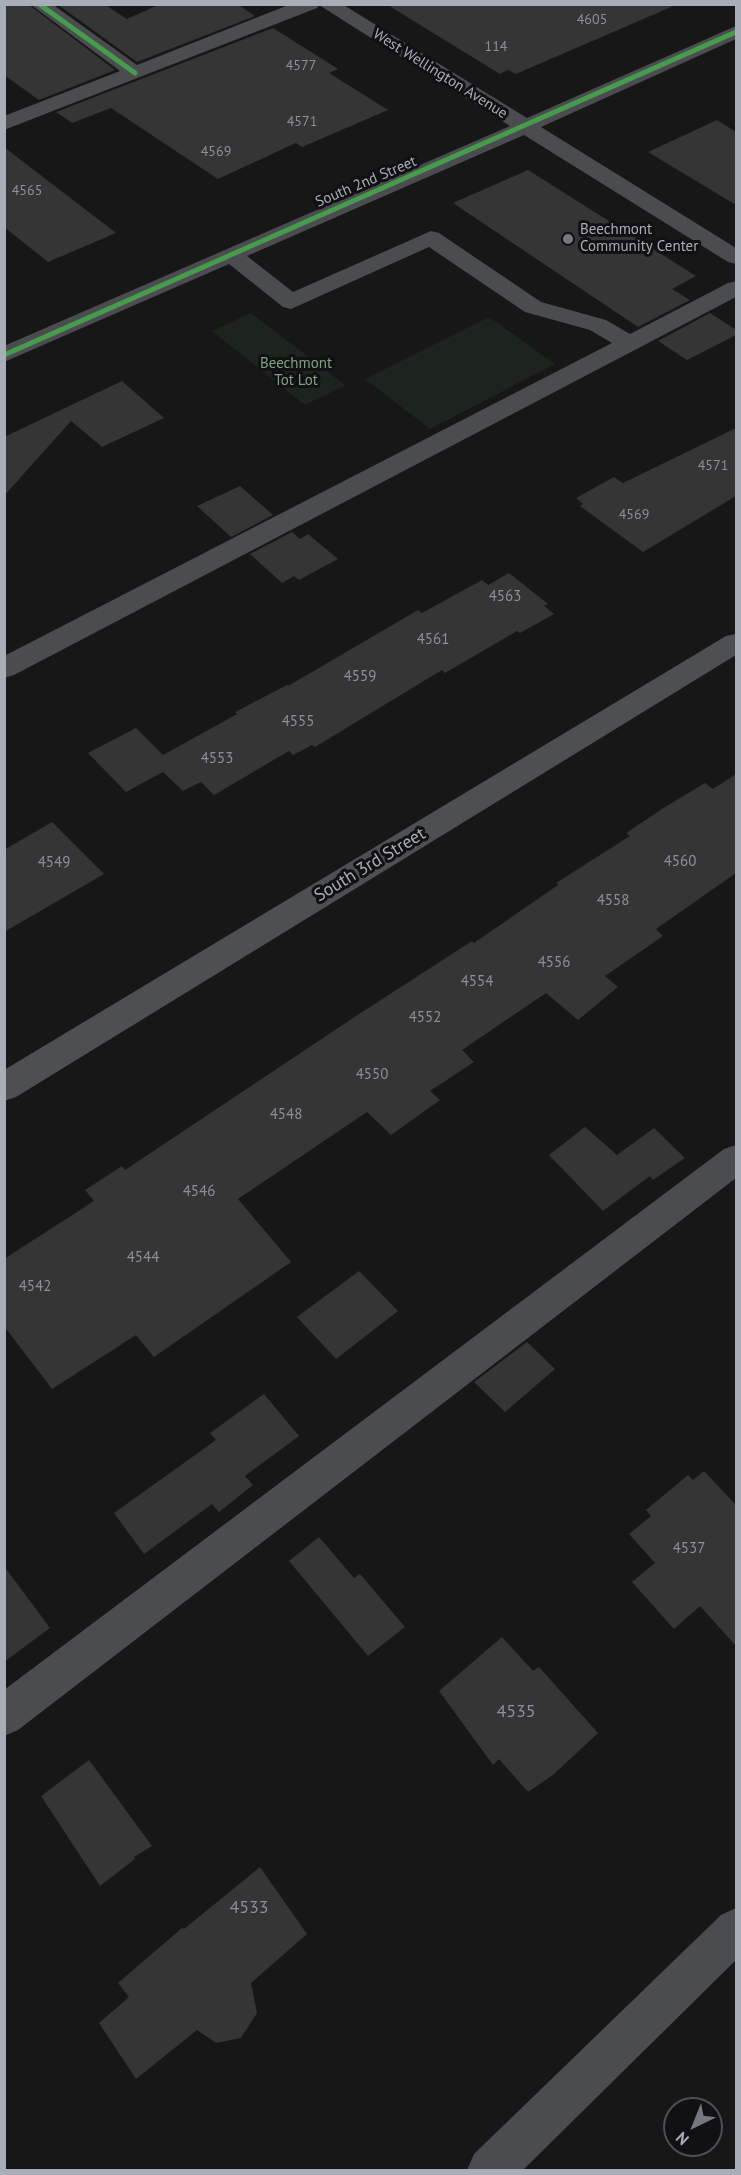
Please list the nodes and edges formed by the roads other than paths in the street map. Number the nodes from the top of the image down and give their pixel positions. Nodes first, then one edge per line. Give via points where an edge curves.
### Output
1 (39, 4) edge
2 (310, 4) edge
3 (328, 4) edge
4 (736, 32) edge
5 (135, 73) junction
6 (4, 124) edge
7 (526, 127) junction
8 (230, 254) junction
9 (736, 257) edge
10 (736, 288) edge
11 (629, 344) junction
12 (4, 355) edge
13 (736, 643) edge
14 (4, 668) edge
15 (4, 1087) edge
16 (736, 1159) edge
17 (4, 1716) edge
18 (736, 1930) edge
19 (490, 2170) edge

1 - 5 street
2 - 5 street
3 - 7 street, West Wellington Avenue
4 - 7 street, South 2nd Street
5 - 6 street
7 - 8 street, South 2nd Street
7 - 9 street, West Wellington Avenue
8 - 11 street via 291,302 431,238 533,307 598,325
8 - 12 street, South 2nd Street
10 - 11 street
11 - 14 street
13 - 15 main road, South 3rd Street
16 - 17 street
18 - 19 street

